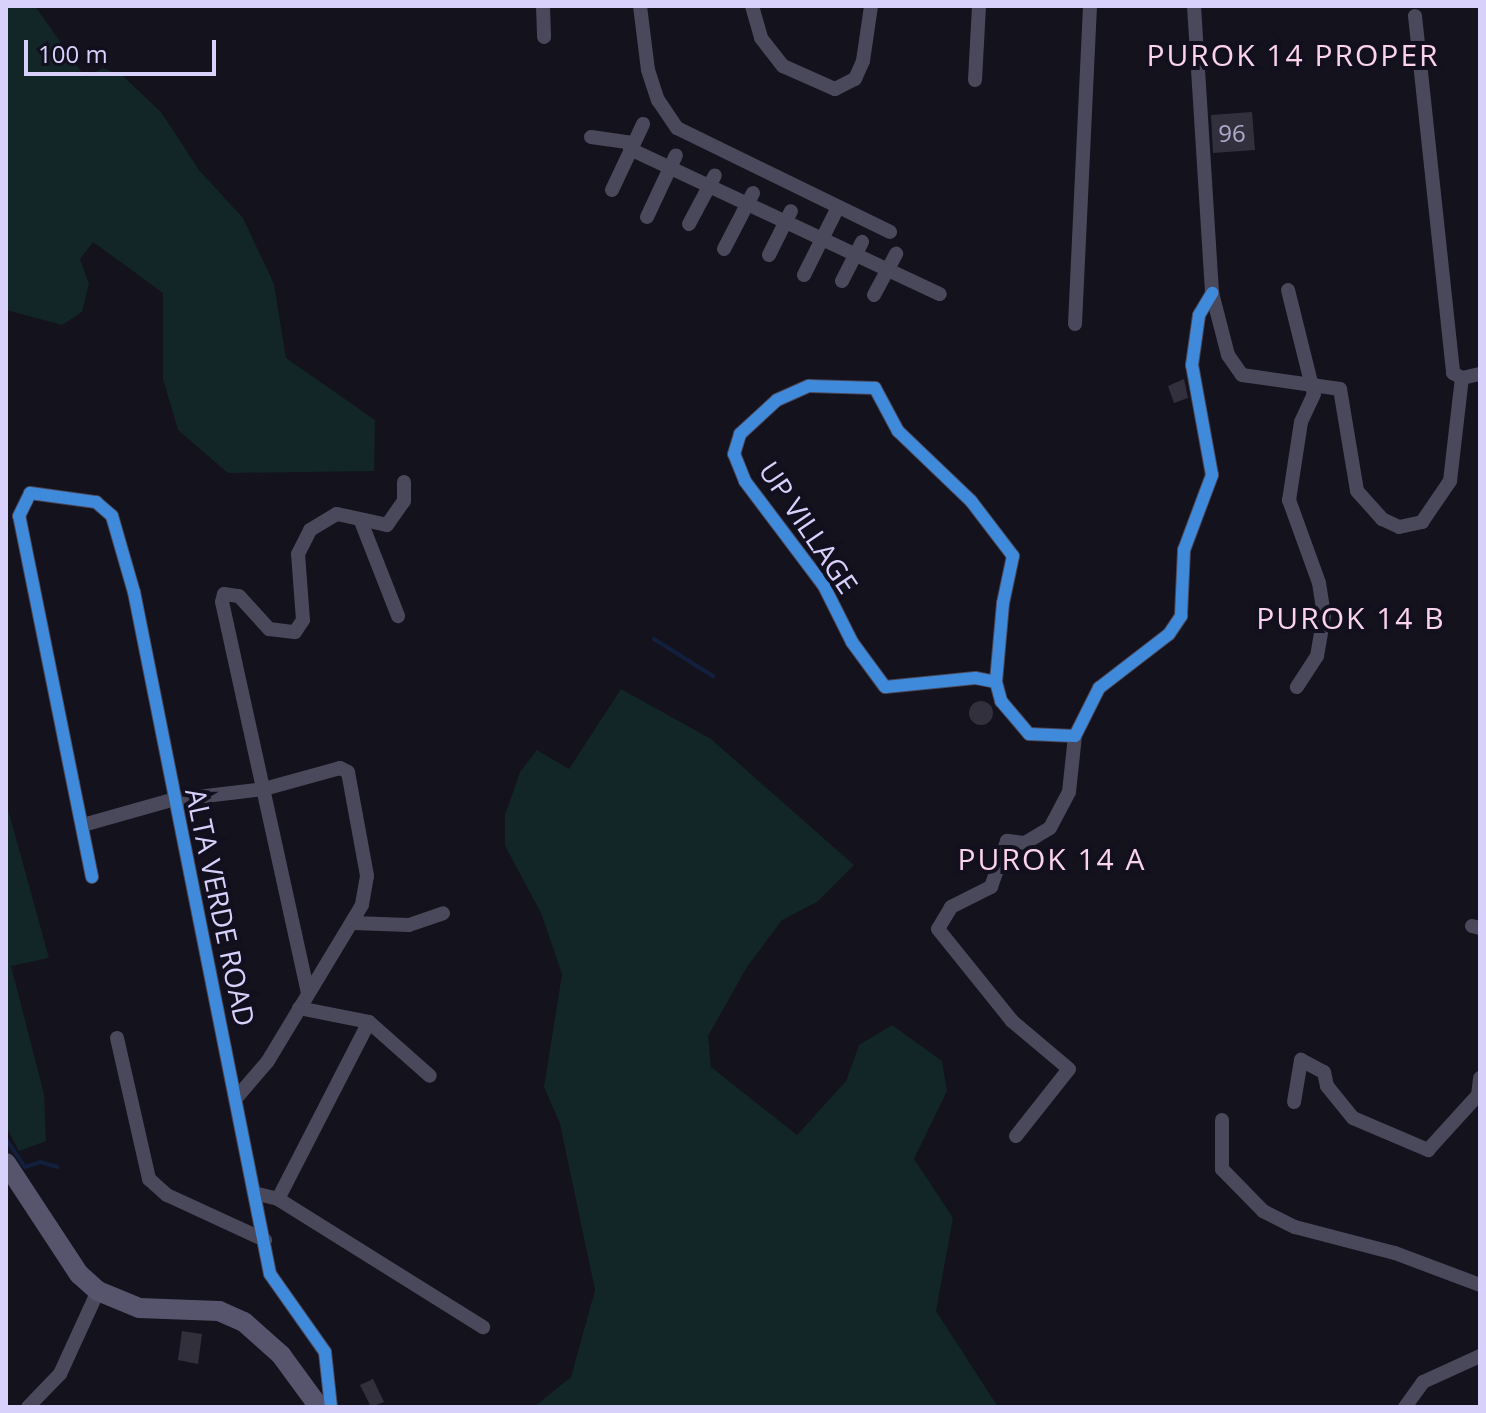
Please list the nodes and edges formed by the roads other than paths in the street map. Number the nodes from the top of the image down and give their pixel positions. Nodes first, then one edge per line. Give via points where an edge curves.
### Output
1 (543, 6) edge
2 (640, 6) edge
3 (752, 6) edge
4 (871, 6) edge
5 (979, 6) edge
6 (1090, 6) edge
7 (1194, 6) edge
8 (1415, 16) dead end
9 (544, 37) dead end
10 (975, 80) dead end
11 (643, 124) dead end
12 (591, 137) dead end
13 (631, 146) junction
14 (673, 161) junction
15 (712, 180) junction
16 (612, 190) dead end
17 (750, 199) junction
18 (837, 209) junction
19 (647, 217) dead end
20 (789, 217) junction
21 (689, 224) dead end
22 (890, 232) dead end
23 (822, 239) junction
24 (859, 248) junction
25 (724, 249) dead end
26 (896, 254) dead end
27 (769, 255) dead end
28 (887, 270) junction
29 (804, 275) dead end
30 (842, 281) dead end
31 (1288, 290) dead end
32 (1212, 293) junction
33 (940, 294) dead end
34 (874, 295) dead end
35 (1075, 324) dead end
36 (1480, 374) edge
37 (1462, 378) junction
38 (1313, 385) junction
39 (404, 482) dead end
40 (362, 524) junction
41 (398, 616) dead end
42 (996, 682) junction
43 (1297, 687) dead end
44 (1075, 736) junction
45 (264, 789) junction
46 (172, 800) junction
47 (83, 825) junction
48 (92, 877) dead end
49 (443, 913) dead end
50 (353, 923) junction
51 (308, 993) junction
52 (299, 1008) junction
53 (369, 1022) junction
54 (117, 1038) dead end
55 (430, 1076) dead end
56 (1480, 1078) edge
57 (1479, 1096) edge
58 (237, 1097) junction
59 (1294, 1102) dead end
60 (1222, 1120) dead end
61 (1016, 1136) dead end
62 (6, 1163) edge
63 (258, 1194) junction
64 (278, 1199) junction
65 (265, 1240) junction
66 (1480, 1285) edge
67 (98, 1291) junction
68 (483, 1327) dead end
69 (1480, 1356) edge
70 (28, 1407) edge
71 (319, 1407) edge
72 (331, 1407) edge
73 (1405, 1407) edge

1 - 9 street
2 - 18 street via 653,85 677,128
3 - 4 street via 761,38 783,66 835,89 855,79 863,61
5 - 10 street
6 - 35 street
7 - 32 street
8 - 37 street via 1453,373
11 - 13 street
12 - 13 street
13 - 14 street
13 - 16 street
14 - 15 street
14 - 19 street
15 - 17 street
15 - 21 street
17 - 20 street
17 - 25 street
18 - 22 street
18 - 23 street
20 - 23 street
20 - 27 street
23 - 24 street
23 - 29 street
24 - 28 street
24 - 30 street
26 - 28 street
28 - 33 street
28 - 34 street
31 - 38 street
32 - 38 street via 1236,370 1254,379
32 - 44 street via 1199,315 1192,365 1212,475 1184,550 1181,616 1169,634 1099,688
36 - 37 street
37 - 38 street via 1450,481 1422,522 1411,527 1392,525 1362,500 1342,394
38 - 43 street via 1289,500 1319,583 1324,616 1317,656
39 - 40 street via 404,501 387,525
40 - 41 street
40 - 45 street via 328,515 302,542 297,565 303,620 295,632 269,629 239,596 224,594 237,681
42 - 42 street, UP VILLAGE via 1013,556 971,501 898,431 875,388 809,386 777,400 750,421 734,445 745,481 824,586 852,642 885,687 975,678
42 - 44 street via 1001,701 1029,734
44 - 61 street via 1069,792 1050,828 1025,843 1007,841 991,887 951,907 938,929 1012,1021 1069,1069
45 - 46 street
45 - 50 street via 340,768 348,772 367,876
45 - 51 street
46 - 47 street
46 - 47 street, ALTA VERDE ROAD via 134,592 112,516 96,502 30,493 19,516
46 - 58 street, ALTA VERDE ROAD
47 - 48 street
49 - 50 street via 409,925
50 - 51 street
51 - 52 street
52 - 53 street
52 - 58 street via 268,1061
53 - 55 street
53 - 64 street
54 - 65 street via 149,1179 167,1195
56 - 57 street
57 - 59 street via 1428,1150 1353,1118 1327,1086 1324,1072 1301,1060
58 - 63 street, ALTA VERDE ROAD
60 - 66 street via 1222,1169 1263,1211 1295,1227 1395,1253
62 - 67 main road via 79,1274
63 - 64 street
63 - 65 street, ALTA VERDE ROAD
64 - 68 street
65 - 72 street, ALTA VERDE ROAD via 275,1287 325,1352
67 - 70 street via 60,1374
67 - 71 main road via 139,1308 219,1311 244,1322 281,1355
69 - 73 street via 1423,1382

